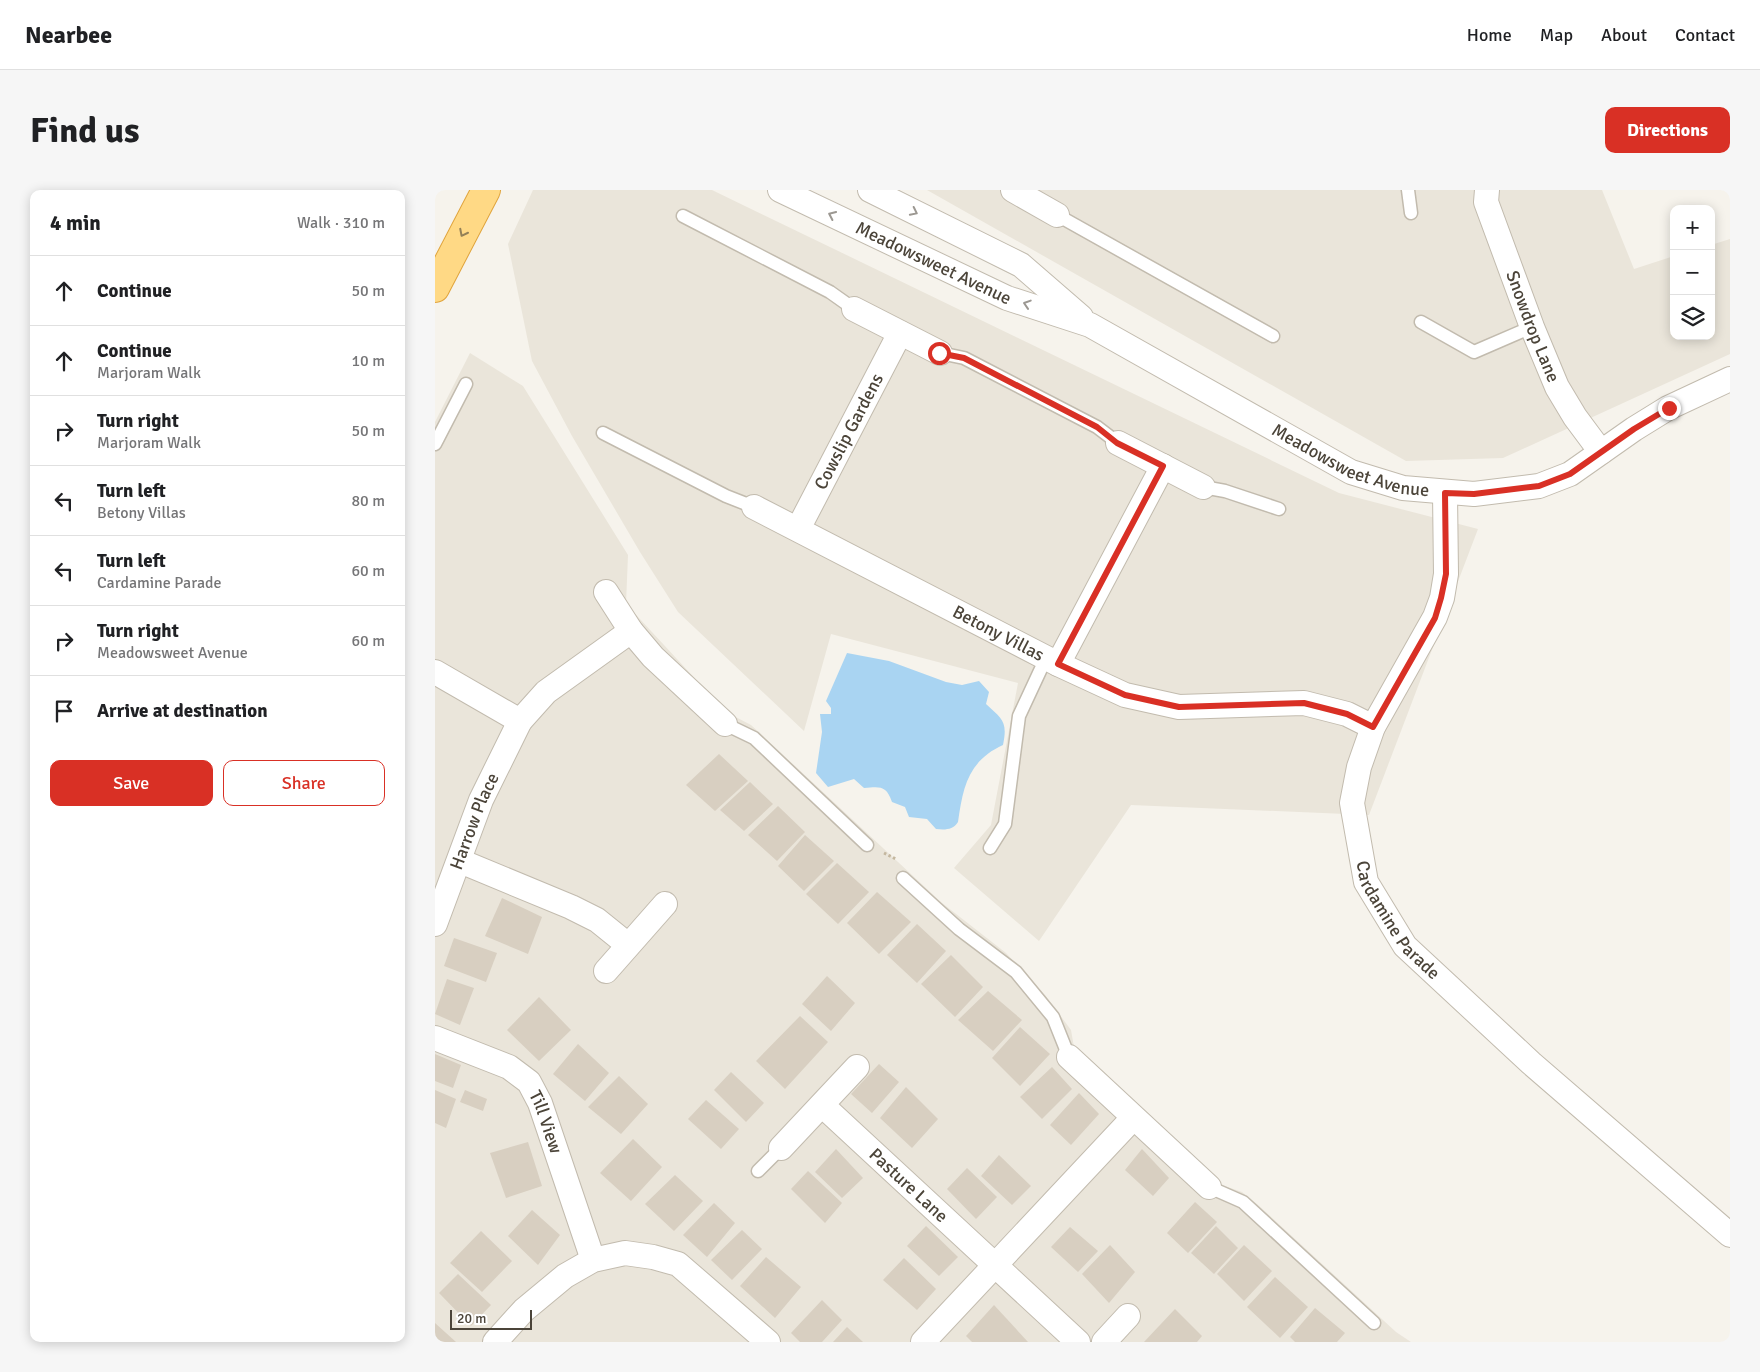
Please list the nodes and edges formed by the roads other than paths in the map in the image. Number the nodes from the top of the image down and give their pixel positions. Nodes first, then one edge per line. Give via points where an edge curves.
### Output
1 (486, 190) edge
2 (780, 190) edge
3 (870, 190) edge
4 (1407, 190) edge
5 (1487, 190) edge
6 (1017, 191) edge
7 (1411, 212) dead end
8 (1057, 215) joint
9 (683, 216) dead end
10 (435, 288) edge
11 (854, 309) joint
12 (1421, 322) dead end
13 (1090, 325) junction
14 (1532, 327) junction
15 (900, 333) junction
16 (1273, 336) dead end
17 (939, 353) joint
18 (1730, 379) edge
19 (466, 384) dead end
20 (603, 434) dead end
21 (1117, 443) joint
22 (435, 444) edge
23 (1601, 452) junction
24 (1163, 466) junction
25 (1203, 487) joint
26 (1445, 493) junction
27 (754, 507) joint
28 (1279, 509) dead end
29 (798, 529) junction
30 (606, 592) dead end
31 (631, 631) junction
32 (1052, 661) junction
33 (435, 672) edge
34 (521, 721) junction
35 (725, 724) joint
36 (1373, 727) junction
37 (867, 845) dead end
38 (990, 848) dead end
39 (460, 862) junction
40 (903, 878) dead end
41 (665, 904) dead end
42 (435, 924) edge
43 (628, 944) junction
44 (606, 971) dead end
45 (435, 1038) edge
46 (1069, 1057) joint
47 (857, 1067) dead end
48 (822, 1105) junction
49 (1133, 1118) junction
50 (781, 1148) joint
51 (758, 1171) dead end
52 (1209, 1187) joint
53 (1730, 1235) edge
54 (593, 1260) junction
55 (995, 1265) junction
56 (1128, 1316) dead end
57 (1374, 1323) dead end
58 (495, 1342) edge
59 (768, 1342) edge
60 (923, 1342) edge
61 (1078, 1342) edge
62 (1104, 1342) edge

1 -> 10 highway
13 -> 2 street, Meadowsweet Avenue via 1007,298
3 -> 13 street, Meadowsweet Avenue via 1021,265
4 - 7 lane
5 - 14 street, Snowdrop Lane via 1486,202
6 - 8 street
8 - 16 lane
9 - 11 lane via 830,292
11 - 15 street
12 - 14 lane via 1474,352
13 - 26 street, Meadowsweet Avenue via 1351,472 1403,488
14 - 23 street, Snowdrop Lane via 1557,387
15 - 17 street
15 - 29 street, Cowslip Gardens
17 - 21 lane via 964,358 1097,427
18 - 23 street, Meadowsweet Avenue via 1669,408
19 - 22 lane
20 - 27 lane
21 - 24 street
23 - 26 street, Meadowsweet Avenue via 1570,474 1539,486 1474,494
24 - 25 street
24 - 32 street
25 - 28 lane
26 - 36 street, Cardamine Parade via 1446,574 1435,618
27 - 29 street, Betony Villas
29 - 32 street, Betony Villas
30 - 31 street
31 - 34 street, Harrow Place via 546,692
31 - 35 street via 653,657
32 - 36 street, Betony Villas via 1125,695 1179,707 1304,703 1347,714
32 - 38 lane via 1019,716 1005,824
33 - 34 street
34 - 39 street, Harrow Place via 481,800
35 - 37 lane via 754,738
36 - 53 street, Cardamine Parade via 1359,767 1353,803 1366,882 1405,946 1531,1062
39 - 42 street, Harrow Place
39 - 43 street via 571,906 597,920
40 - 46 lane via 959,930 1016,972 1053,1017
41 - 43 street
43 - 44 street
45 - 54 street, Till View via 509,1067 529,1082 540,1103
46 - 49 street
47 - 48 street
48 - 50 street
48 - 55 street, Pasture Lane
49 - 52 street
49 - 55 street
50 - 51 lane
52 - 57 lane via 1243,1202
54 - 58 street via 565,1276 524,1310
54 - 59 street via 625,1253 678,1264
55 - 60 street
55 - 61 street, Pasture Lane
56 - 62 street

